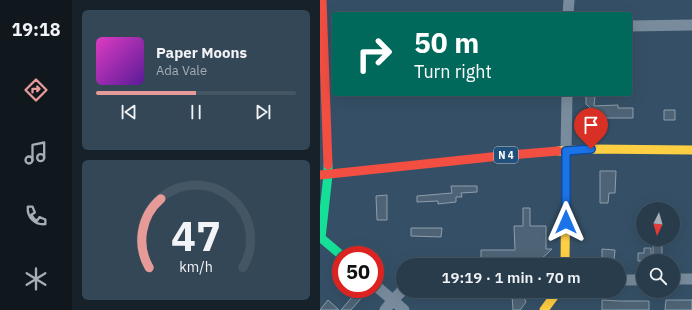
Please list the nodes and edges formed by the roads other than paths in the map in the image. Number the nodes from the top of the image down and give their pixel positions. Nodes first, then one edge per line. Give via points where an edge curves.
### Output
1 (322, 0) edge
2 (568, 0) edge
3 (568, 12) edge
4 (692, 25) edge
5 (632, 26) edge
6 (323, 29) junction
7 (332, 29) edge
8 (567, 96) edge
9 (692, 150) edge
10 (566, 151) junction
11 (324, 175) edge
12 (320, 239) edge
13 (332, 248) edge
14 (565, 258) edge
15 (692, 279) edge
16 (680, 280) edge
17 (384, 292) edge
18 (396, 297) edge
19 (553, 298) edge
20 (393, 300) junction
21 (385, 310) edge
22 (404, 310) edge
23 (544, 310) edge

1 - 6 main road
2 - 3 street
4 - 5 street
6 - 7 street
6 - 11 main road
8 - 10 street
9 - 10 main road, N 4
10 - 11 main road, N 4
10 - 14 main road
11 - 12 main road
12 - 13 main road
15 - 16 street
17 - 20 street
18 - 20 street
19 - 23 main road
20 - 21 street
20 - 22 street

